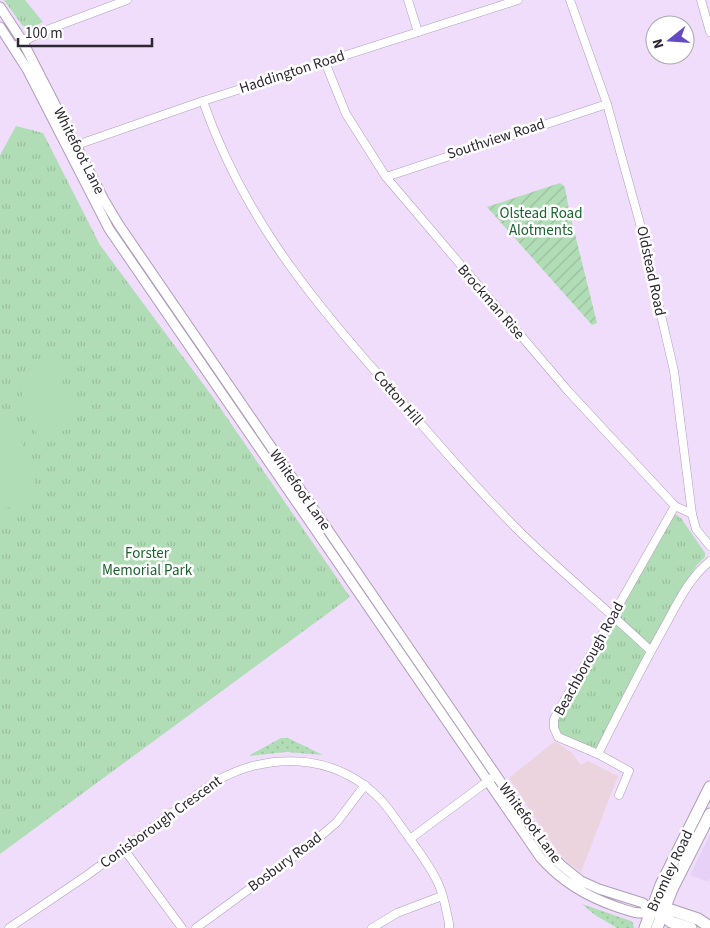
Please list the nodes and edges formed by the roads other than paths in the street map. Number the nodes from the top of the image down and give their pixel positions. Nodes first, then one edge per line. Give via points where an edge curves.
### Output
1 (127, 0) edge
2 (408, 0) edge
3 (518, 0) edge
4 (570, 0) edge
5 (700, 0) edge
6 (0, 7) edge
7 (0, 27) edge
8 (418, 32) junction
9 (710, 32) edge
10 (23, 42) junction
11 (13, 47) junction
12 (325, 62) junction
13 (203, 100) junction
14 (607, 104) junction
15 (76, 145) junction
16 (66, 148) junction
17 (386, 177) junction
18 (675, 506) junction
19 (692, 514) junction
20 (710, 546) edge
21 (710, 561) edge
22 (613, 616) junction
23 (651, 651) junction
24 (598, 754) junction
25 (496, 775) junction
26 (487, 781) junction
27 (365, 785) junction
28 (710, 787) edge
29 (619, 795) dead end
30 (710, 814) edge
31 (410, 839) junction
32 (123, 848) junction
33 (442, 896) junction
34 (650, 912) junction
35 (663, 914) junction
36 (20, 925) edge
37 (710, 927) edge
38 (9, 928) edge
39 (182, 928) edge
40 (196, 928) edge
41 (372, 928) edge
42 (449, 928) edge
43 (644, 928) edge
44 (657, 928) edge
45 (691, 928) edge

1 - 10 street
2 - 8 street
3 - 8 street, Haddington Road
4 - 14 street, Oldstead Road
5 - 9 street
6 - 10 street, Whitefoot Lane
7 - 11 street, Whitefoot Lane
8 - 12 street, Haddington Road
10 - 11 street
10 - 15 street, Whitefoot Lane
11 - 16 street, Whitefoot Lane
12 - 13 street, Haddington Road
12 - 17 street, Brockman Rise via 346,114
13 - 15 street, Haddington Road
13 - 22 street, Cotton Hill via 228,164 256,216 337,328 501,512
14 - 17 street, Southview Road
14 - 19 street, Oldstead Road via 639,220 674,371
15 - 16 street, Haddington Road
15 - 25 street, Whitefoot Lane via 119,225
16 - 26 street, Whitefoot Lane via 109,229
17 - 18 street, Brockman Rise via 568,391
18 - 19 street, Brockman Rise
18 - 22 street, Beachborough Road
19 - 20 street, Oldstead Road via 696,529
21 - 23 street via 699,570
22 - 23 street, Cotton Hill
22 - 24 street, Beachborough Road via 553,723 561,739
23 - 24 street
24 - 29 street via 629,772
25 - 26 street
25 - 34 street, Whitefoot Lane via 561,866 599,890 643,903
26 - 31 street
26 - 34 street, Whitefoot Lane via 540,857 562,879 595,899 640,914
27 - 31 street, Conisborough Crescent via 379,797
27 - 32 street, Conisborough Crescent via 344,772 316,762 288,760 258,764 216,781
27 - 40 street, Bosbury Road via 336,822 315,841
28 - 34 main road, Bromley Road
30 - 35 main road, Bromley Road
31 - 33 street, Conisborough Crescent via 432,871
32 - 36 street, Conisborough Crescent
32 - 39 street
33 - 41 street via 397,912
33 - 42 street, Conisborough Crescent
34 - 35 main road
34 - 43 main road, Bromley Road
35 - 37 main road via 671,910 698,919
35 - 44 main road, Bromley Road
35 - 45 main road via 671,922
36 - 38 street, Conisborough Crescent

